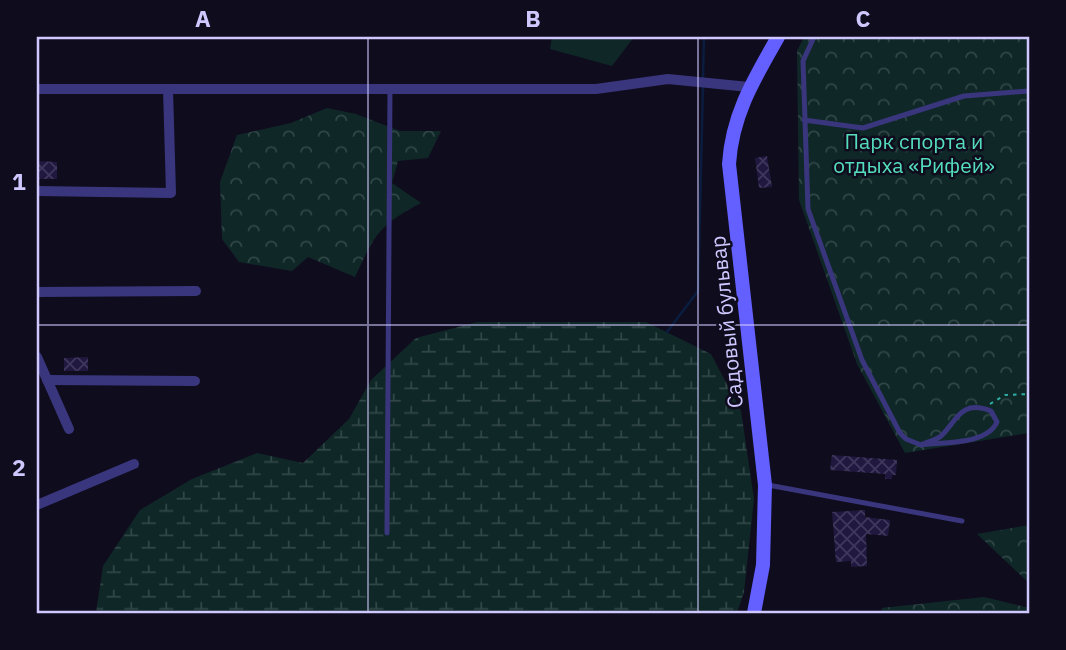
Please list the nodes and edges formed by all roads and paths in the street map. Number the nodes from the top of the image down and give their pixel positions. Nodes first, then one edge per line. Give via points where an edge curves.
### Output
1 (778, 37) edge
2 (814, 37) edge
3 (749, 87) junction
4 (37, 89) edge
5 (169, 89) junction
6 (390, 89) junction
7 (1029, 90) edge
8 (804, 120) junction
9 (37, 191) edge
10 (196, 290) dead end
11 (37, 292) edge
12 (37, 357) edge
13 (47, 380) junction
14 (195, 381) dead end
15 (1029, 394) edge
16 (983, 408) junction
17 (69, 429) dead end
18 (921, 445) junction
19 (135, 464) dead end
20 (765, 485) junction
21 (37, 506) edge
22 (962, 521) dead end
23 (387, 533) dead end
24 (754, 613) edge

1 - 3 street, Садовый бульвар
2 - 8 lane via 803,61
3 - 6 street via 668,79 596,89
3 - 20 street, Садовый бульвар via 731,137 729,164
4 - 5 street
5 - 6 street
5 - 9 street via 171,193
6 - 23 lane
7 - 8 lane via 964,96 863,128
8 - 18 lane via 808,209 862,360 900,433
10 - 11 street
12 - 13 street
13 - 14 street
13 - 17 street
15 - 16 path via 1005,394
16 - 18 lane via 956,415 943,435
16 - 18 lane via 991,411 997,422 990,434
19 - 21 street
20 - 22 lane
20 - 24 street, Садовый бульвар via 763,565

